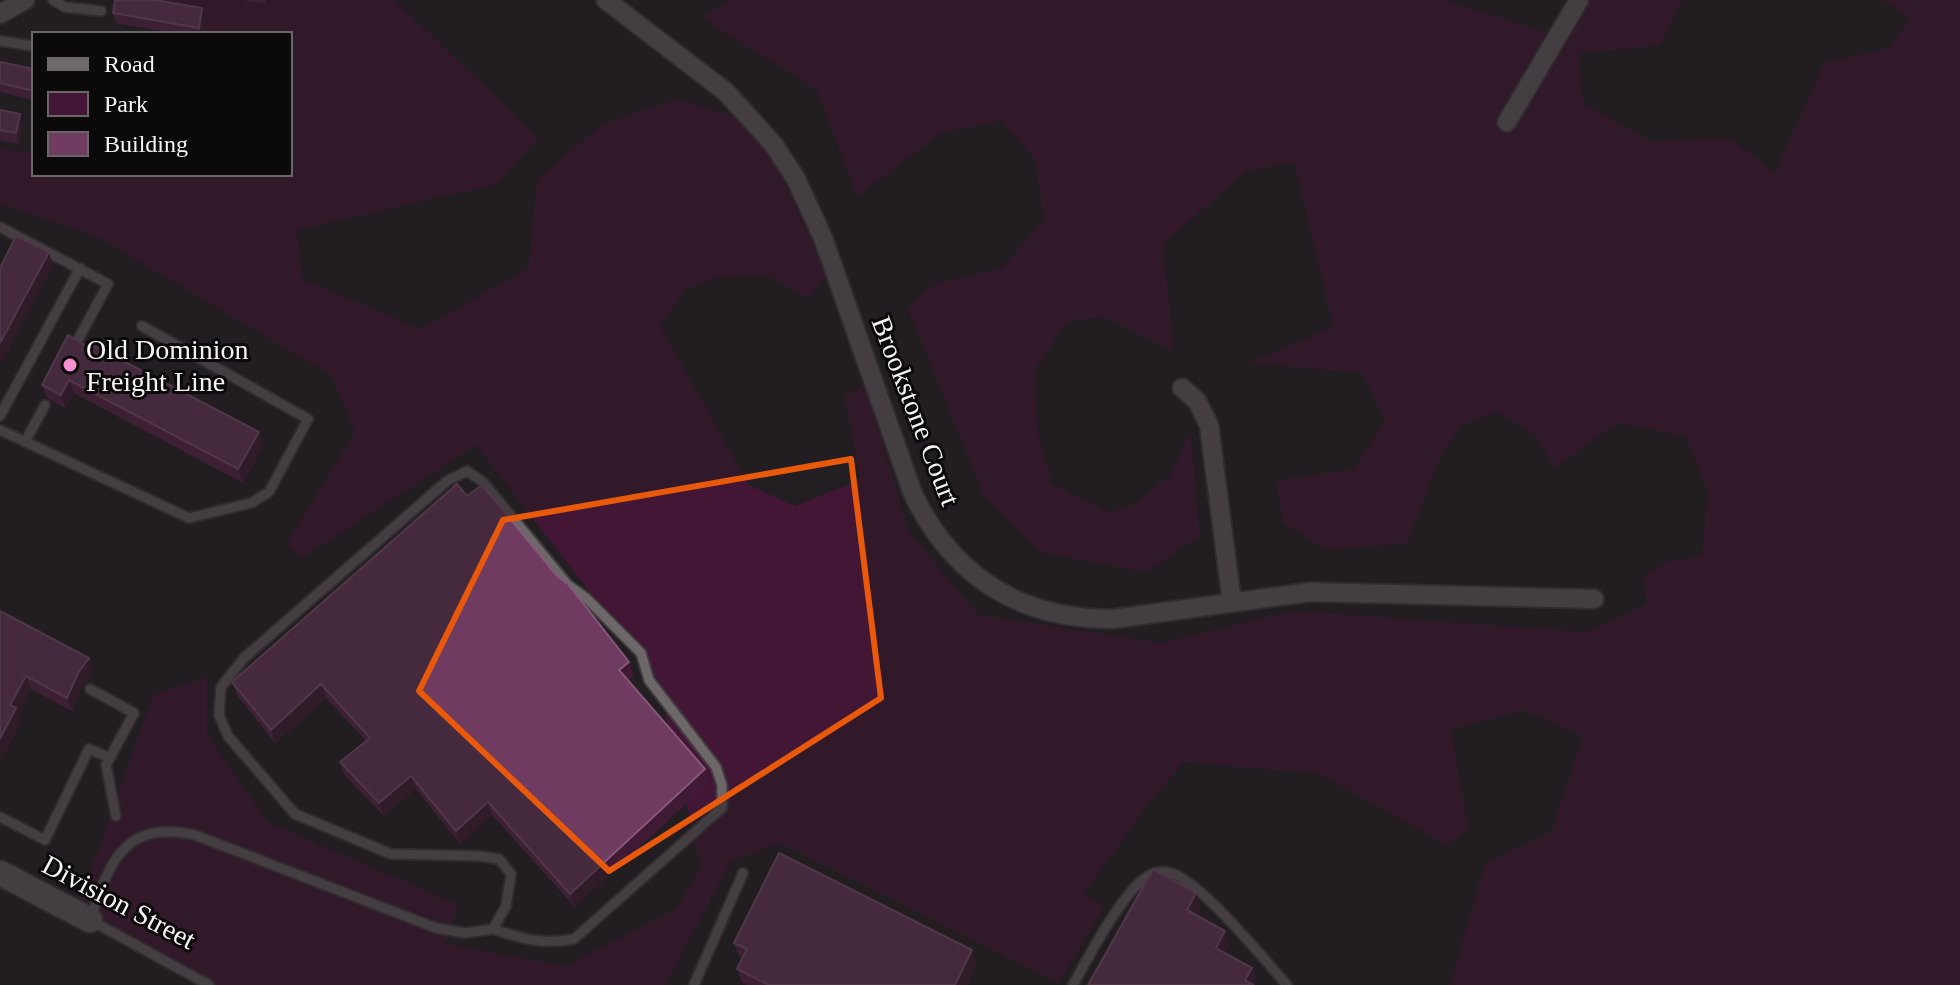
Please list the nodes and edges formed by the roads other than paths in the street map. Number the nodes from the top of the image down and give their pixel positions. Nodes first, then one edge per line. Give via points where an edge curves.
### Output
1 (25, 0) edge
2 (53, 0) edge
3 (606, 0) edge
4 (1579, 0) edge
5 (1, 11) edge
6 (101, 11) dead end
7 (0, 41) edge
8 (32, 46) edge
9 (1507, 122) dead end
10 (0, 227) edge
11 (80, 268) junction
12 (142, 326) dead end
13 (79, 338) edge
14 (1182, 388) dead end
15 (45, 405) edge
16 (0, 416) edge
17 (0, 430) edge
18 (25, 442) junction
19 (1594, 599) dead end
20 (1232, 603) junction
21 (90, 689) dead end
22 (108, 757) junction
23 (116, 816) dead end
24 (0, 817) edge
25 (0, 873) edge
26 (743, 873) dead end
27 (90, 920) junction
28 (493, 929) junction
29 (209, 985) edge
30 (694, 985) edge
31 (1073, 985) edge
32 (1287, 985) edge

1 - 5 street
2 - 6 lane via 65,7
3 - 20 street, Brookstone Court via 726,92 774,145 796,179 823,238 913,494 953,555 1006,596 1058,615 1113,619
4 - 9 street
7 - 8 lane
10 - 11 lane
11 - 13 lane via 108,284
11 - 16 lane
12 - 18 lane via 308,419 269,492 251,503 189,518
14 - 20 street via 1197,401 1209,425
15 - 18 lane
17 - 18 lane
19 - 20 street, Brookstone Court via 1310,592
21 - 22 lane via 134,713
22 - 23 lane
22 - 24 lane via 89,749 45,840
25 - 27 street, Division Street
26 - 30 lane
27 - 28 lane via 118,853 146,835 181,832 436,928 465,933
27 - 29 lane, Division Street
28 - 28 lane via 530,942 574,939 722,808 722,785 716,767 649,680 641,653 568,585 483,482 467,471 447,481 244,658 221,687 219,715 228,736 295,814 391,854 499,859 511,874 506,906
31 - 32 lane via 1126,900 1143,880 1160,872 1194,888

